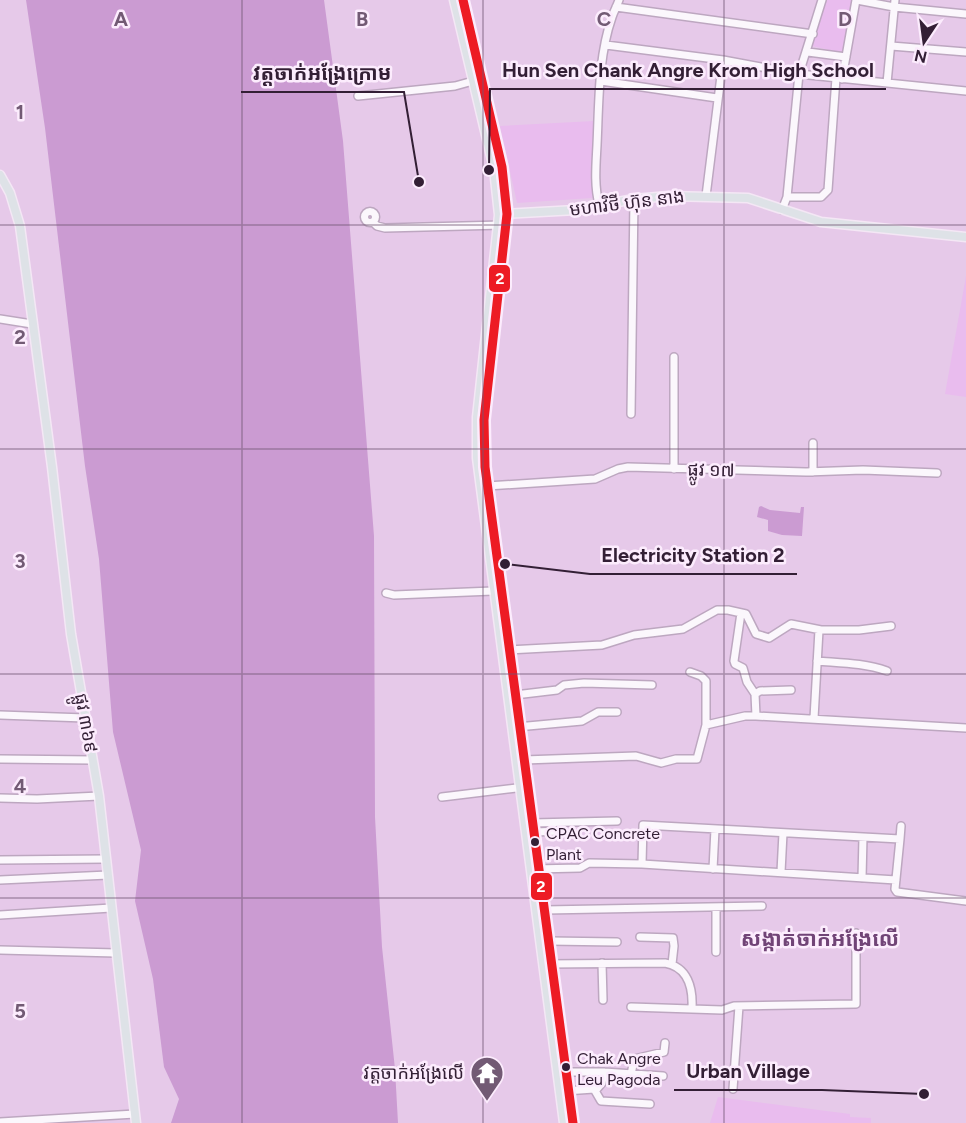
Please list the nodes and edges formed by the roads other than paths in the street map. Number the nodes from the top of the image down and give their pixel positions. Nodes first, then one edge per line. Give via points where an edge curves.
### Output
1 (454, 0) edge
2 (464, 0) edge
3 (822, 0) edge
4 (857, 0) edge
5 (618, 3) edge
6 (895, 3) edge
7 (462, 12) junction
8 (966, 15) edge
9 (813, 34) junction
10 (606, 45) junction
11 (891, 46) junction
12 (808, 51) junction
13 (966, 52) edge
14 (846, 57) junction
15 (723, 60) junction
16 (799, 74) junction
17 (839, 79) junction
18 (473, 81) junction
19 (601, 81) junction
20 (887, 83) junction
21 (966, 91) edge
22 (358, 96) dead end
23 (717, 98) junction
24 (0, 175) edge
25 (706, 196) junction
26 (788, 197) junction
27 (634, 199) junction
28 (599, 204) junction
29 (782, 210) junction
30 (503, 214) junction
31 (373, 222) dead end
32 (503, 226) junction
33 (966, 237) edge
34 (0, 319) edge
35 (32, 324) junction
36 (674, 357) dead end
37 (631, 414) dead end
38 (813, 443) dead end
39 (674, 469) junction
40 (813, 472) junction
41 (937, 473) dead end
42 (486, 492) junction
43 (493, 591) junction
44 (386, 593) dead end
45 (741, 613) junction
46 (891, 626) dead end
47 (819, 630) junction
48 (505, 650) junction
49 (817, 661) junction
50 (887, 671) dead end
51 (690, 672) dead end
52 (652, 685) dead end
53 (791, 690) dead end
54 (755, 694) junction
55 (515, 695) junction
56 (617, 712) dead end
57 (0, 715) edge
58 (756, 716) junction
59 (85, 718) junction
60 (814, 718) junction
61 (706, 725) junction
62 (515, 727) junction
63 (966, 728) edge
64 (0, 759) edge
65 (93, 760) junction
66 (524, 760) junction
67 (524, 787) junction
68 (99, 796) junction
69 (442, 796) dead end
70 (0, 798) edge
71 (617, 821) dead end
72 (902, 826) dead end
73 (534, 827) junction
74 (715, 829) junction
75 (563, 831) dead end
76 (783, 833) junction
77 (862, 837) junction
78 (900, 839) junction
79 (106, 859) junction
80 (0, 860) edge
81 (642, 864) junction
82 (713, 868) junction
83 (535, 869) junction
84 (781, 872) junction
85 (108, 875) junction
86 (862, 878) junction
87 (0, 880) edge
88 (896, 880) junction
89 (966, 901) edge
90 (762, 906) dead end
91 (716, 907) junction
92 (111, 908) junction
93 (545, 910) junction
94 (0, 915) edge
95 (856, 933) dead end
96 (640, 937) dead end
97 (549, 941) junction
98 (617, 942) dead end
99 (0, 950) edge
100 (716, 952) dead end
101 (116, 953) junction
102 (602, 963) junction
103 (547, 964) junction
104 (672, 964) junction
105 (603, 1000) dead end
106 (631, 1006) dead end
107 (739, 1006) junction
108 (692, 1008) junction
109 (665, 1042) dead end
110 (566, 1072) junction
111 (604, 1072) junction
112 (632, 1075) junction
113 (663, 1076) dead end
114 (733, 1089) dead end
115 (596, 1090) junction
116 (564, 1091) junction
117 (650, 1104) dead end
118 (135, 1119) edge
119 (0, 1122) edge
120 (564, 1123) edge
121 (573, 1123) edge

1 - 7 main road
2 - 7 main road
3 - 9 street
4 - 6 street
4 - 14 street
5 - 9 street
5 - 10 street
6 - 8 street
6 - 11 street
7 - 18 main road
7 - 30 main road via 502,167
9 - 12 street
10 - 15 street
10 - 19 street
11 - 13 street
11 - 20 street
12 - 14 street
12 - 16 street
14 - 17 street
15 - 16 street
15 - 23 street
16 - 17 street
16 - 26 street
17 - 20 street
17 - 26 street via 828,190 821,197
18 - 22 street
18 - 30 main road
19 - 23 street
19 - 28 street via 596,171
20 - 21 street
23 - 25 street
24 - 35 main road, ផ្លូវ ៣៦៩ via 17,211
25 - 27 main road, មហាវិថី ហ៊ុន នាង
25 - 29 main road, មហាវិថី ហ៊ុន នាង via 753,198
26 - 29 street
27 - 28 main road, មហាវិថី ហ៊ុន នាង
27 - 37 street
28 - 30 main road, មហាវិថី ហ៊ុន នាង via 576,210
29 - 33 main road, មហាវិថី ហ៊ុន នាង via 830,224
30 - 32 main road
31 - 32 street via 384,228
32 - 42 main road via 484,420
34 - 35 street
35 - 59 main road, ផ្លូវ ៣៦៩
36 - 39 street
38 - 40 street
39 - 40 street, ផ្លូវ ១៧
39 - 42 street, ផ្លូវ ១៧ via 628,467 595,479
40 - 41 street, ផ្លូវ ១៧
42 - 43 main road
42 - 48 main road
43 - 44 street
43 - 48 main road
45 - 47 street via 746,614 756,634 769,638 791,624
45 - 48 street via 717,610 683,629 620,638 602,645
45 - 54 street via 734,661 743,668
46 - 47 street
47 - 49 street
48 - 55 main road
48 - 62 main road
49 - 50 street via 864,664
49 - 60 street
51 - 61 street via 706,681
52 - 55 street via 584,683
53 - 54 street
54 - 58 street
55 - 62 main road
56 - 62 street via 598,712 582,721
57 - 59 street
58 - 60 street
58 - 61 street
59 - 65 main road, ផ្លូវ ៣៦៩
60 - 63 street
61 - 66 street via 697,759 661,763 636,756
62 - 66 main road
62 - 67 main road
64 - 65 street
65 - 68 main road, ផ្លូវ ៣៦៩
66 - 67 main road
67 - 69 street
67 - 73 main road
67 - 83 main road
68 - 70 street
68 - 79 main road, ផ្លូវ ៣៦៩
71 - 73 street
72 - 78 street
73 - 75 street
73 - 83 main road
74 - 76 street
74 - 81 street via 643,825
74 - 82 street
76 - 77 street
76 - 84 street
77 - 78 street
77 - 86 street
78 - 88 street
79 - 80 street
79 - 85 main road, ផ្លូវ ៣៦៩
81 - 82 street
81 - 83 street via 590,863 580,868
82 - 84 street
83 - 93 main road
83 - 103 main road
84 - 86 street
85 - 87 street
85 - 92 main road, ផ្លូវ ៣៦៩
86 - 88 street
88 - 89 street via 895,889 900,893
90 - 91 street
91 - 93 street
91 - 100 street
92 - 94 street
92 - 101 main road, ផ្លូវ ៣៦៩
93 - 97 main road
95 - 107 street via 856,1004
96 - 104 street via 672,938
97 - 98 street
97 - 103 main road
99 - 101 street
101 - 118 main road, ផ្លូវ ៣៦៩
102 - 103 street
102 - 104 street
102 - 105 street
103 - 110 main road
103 - 116 main road
104 - 108 street via 691,985
106 - 108 street
107 - 108 street via 722,1010
107 - 114 street
109 - 112 street via 664,1052 634,1058
110 - 111 street
110 - 116 main road
111 - 112 street
111 - 115 street
112 - 113 street
115 - 116 street
115 - 117 street via 601,1101
116 - 120 main road
116 - 121 main road
118 - 119 street

